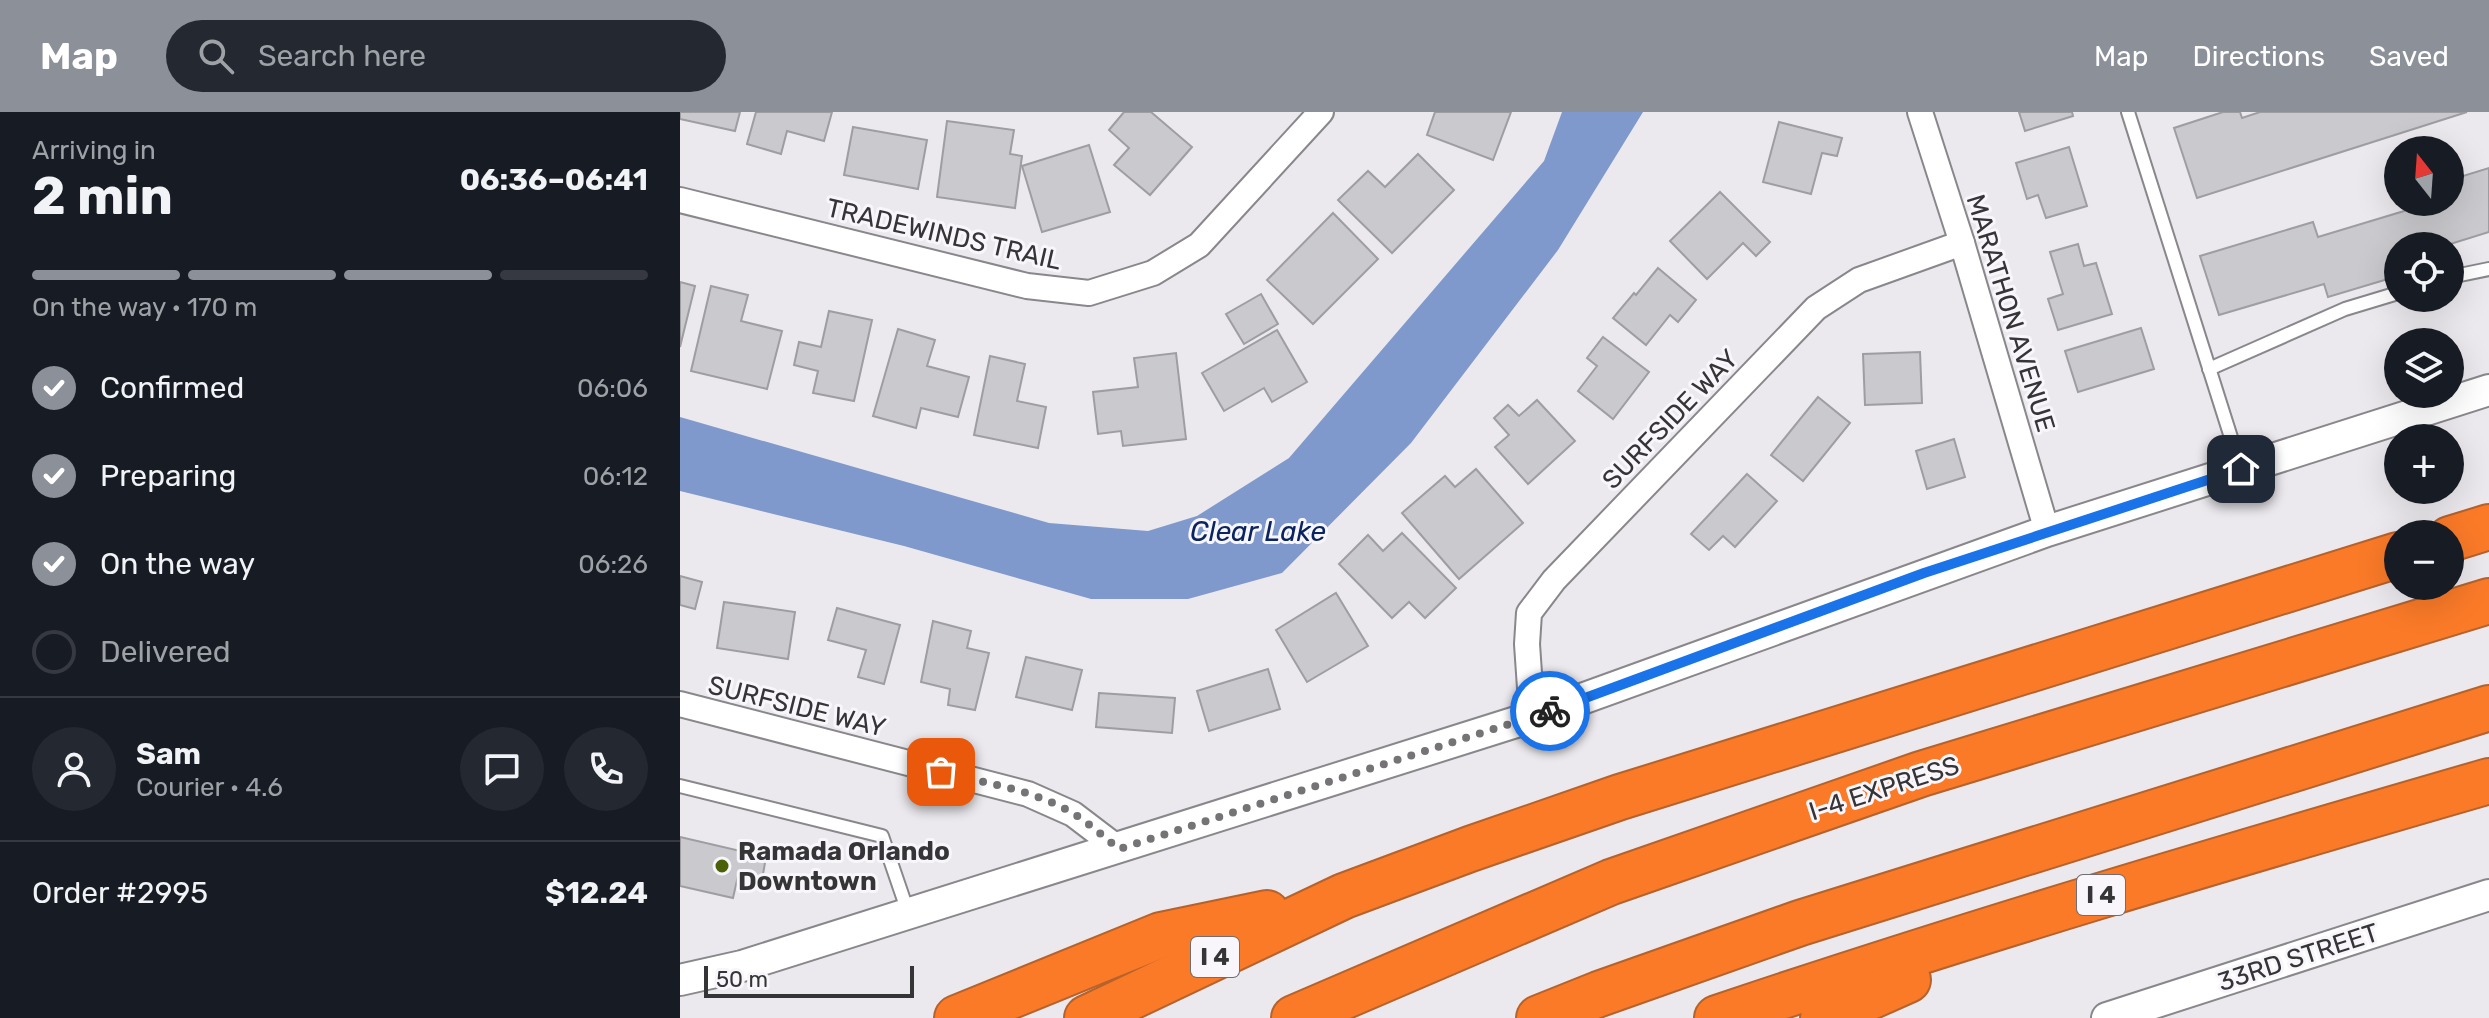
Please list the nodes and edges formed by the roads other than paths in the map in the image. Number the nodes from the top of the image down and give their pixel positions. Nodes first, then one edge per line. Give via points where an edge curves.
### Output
1 (1321, 112) edge
2 (1920, 112) edge
3 (2128, 112) edge
4 (680, 200) edge
5 (1962, 243) junction
6 (2489, 269) edge
7 (2464, 274) edge
8 (2384, 297) edge
9 (2209, 369) junction
10 (2489, 390) edge
11 (2241, 469) junction
12 (2489, 527) edge
13 (2047, 531) junction
14 (2464, 535) edge
15 (2384, 559) edge
16 (2489, 601) edge
17 (680, 704) edge
18 (2489, 708) edge
19 (1532, 717) junction
20 (2489, 781) edge
21 (680, 786) edge
22 (1119, 849) junction
23 (2175, 872) junction
24 (2489, 895) edge
25 (1344, 896) junction
26 (908, 914) junction
27 (680, 980) edge
28 (957, 1018) edge
29 (1087, 1018) edge
30 (1294, 1018) edge
31 (1539, 1018) edge
32 (1717, 1018) edge
33 (1823, 1018) edge
34 (2107, 1018) edge

1 - 4 street, TRADEWINDS TRAIL via 1199,245 1153,273 1089,293 1027,286
2 - 5 street, MARATHON AVENUE
3 - 9 lane
5 - 13 street, MARATHON AVENUE
5 - 19 street, SURFSIDE WAY via 1859,280 1816,308 1554,580 1529,613
6 - 7 lane
8 - 9 lane
9 - 11 lane
10 - 11 street
11 - 13 street
12 - 14 highway
13 - 19 street
15 - 25 highway, I 4 via 1620,797
16 - 30 highway, I-4 EXPRESS via 1921,774 1626,876
17 - 22 street, SURFSIDE WAY via 1028,794 1073,814
18 - 31 highway via 1800,923
19 - 22 street
20 - 23 highway, I 4
21 - 26 lane via 882,836
22 - 26 street
23 - 32 highway, I 4
23 - 33 highway
24 - 34 street, 33RD STREET
25 - 28 highway via 1161,935
25 - 29 highway, I 4
26 - 27 street

